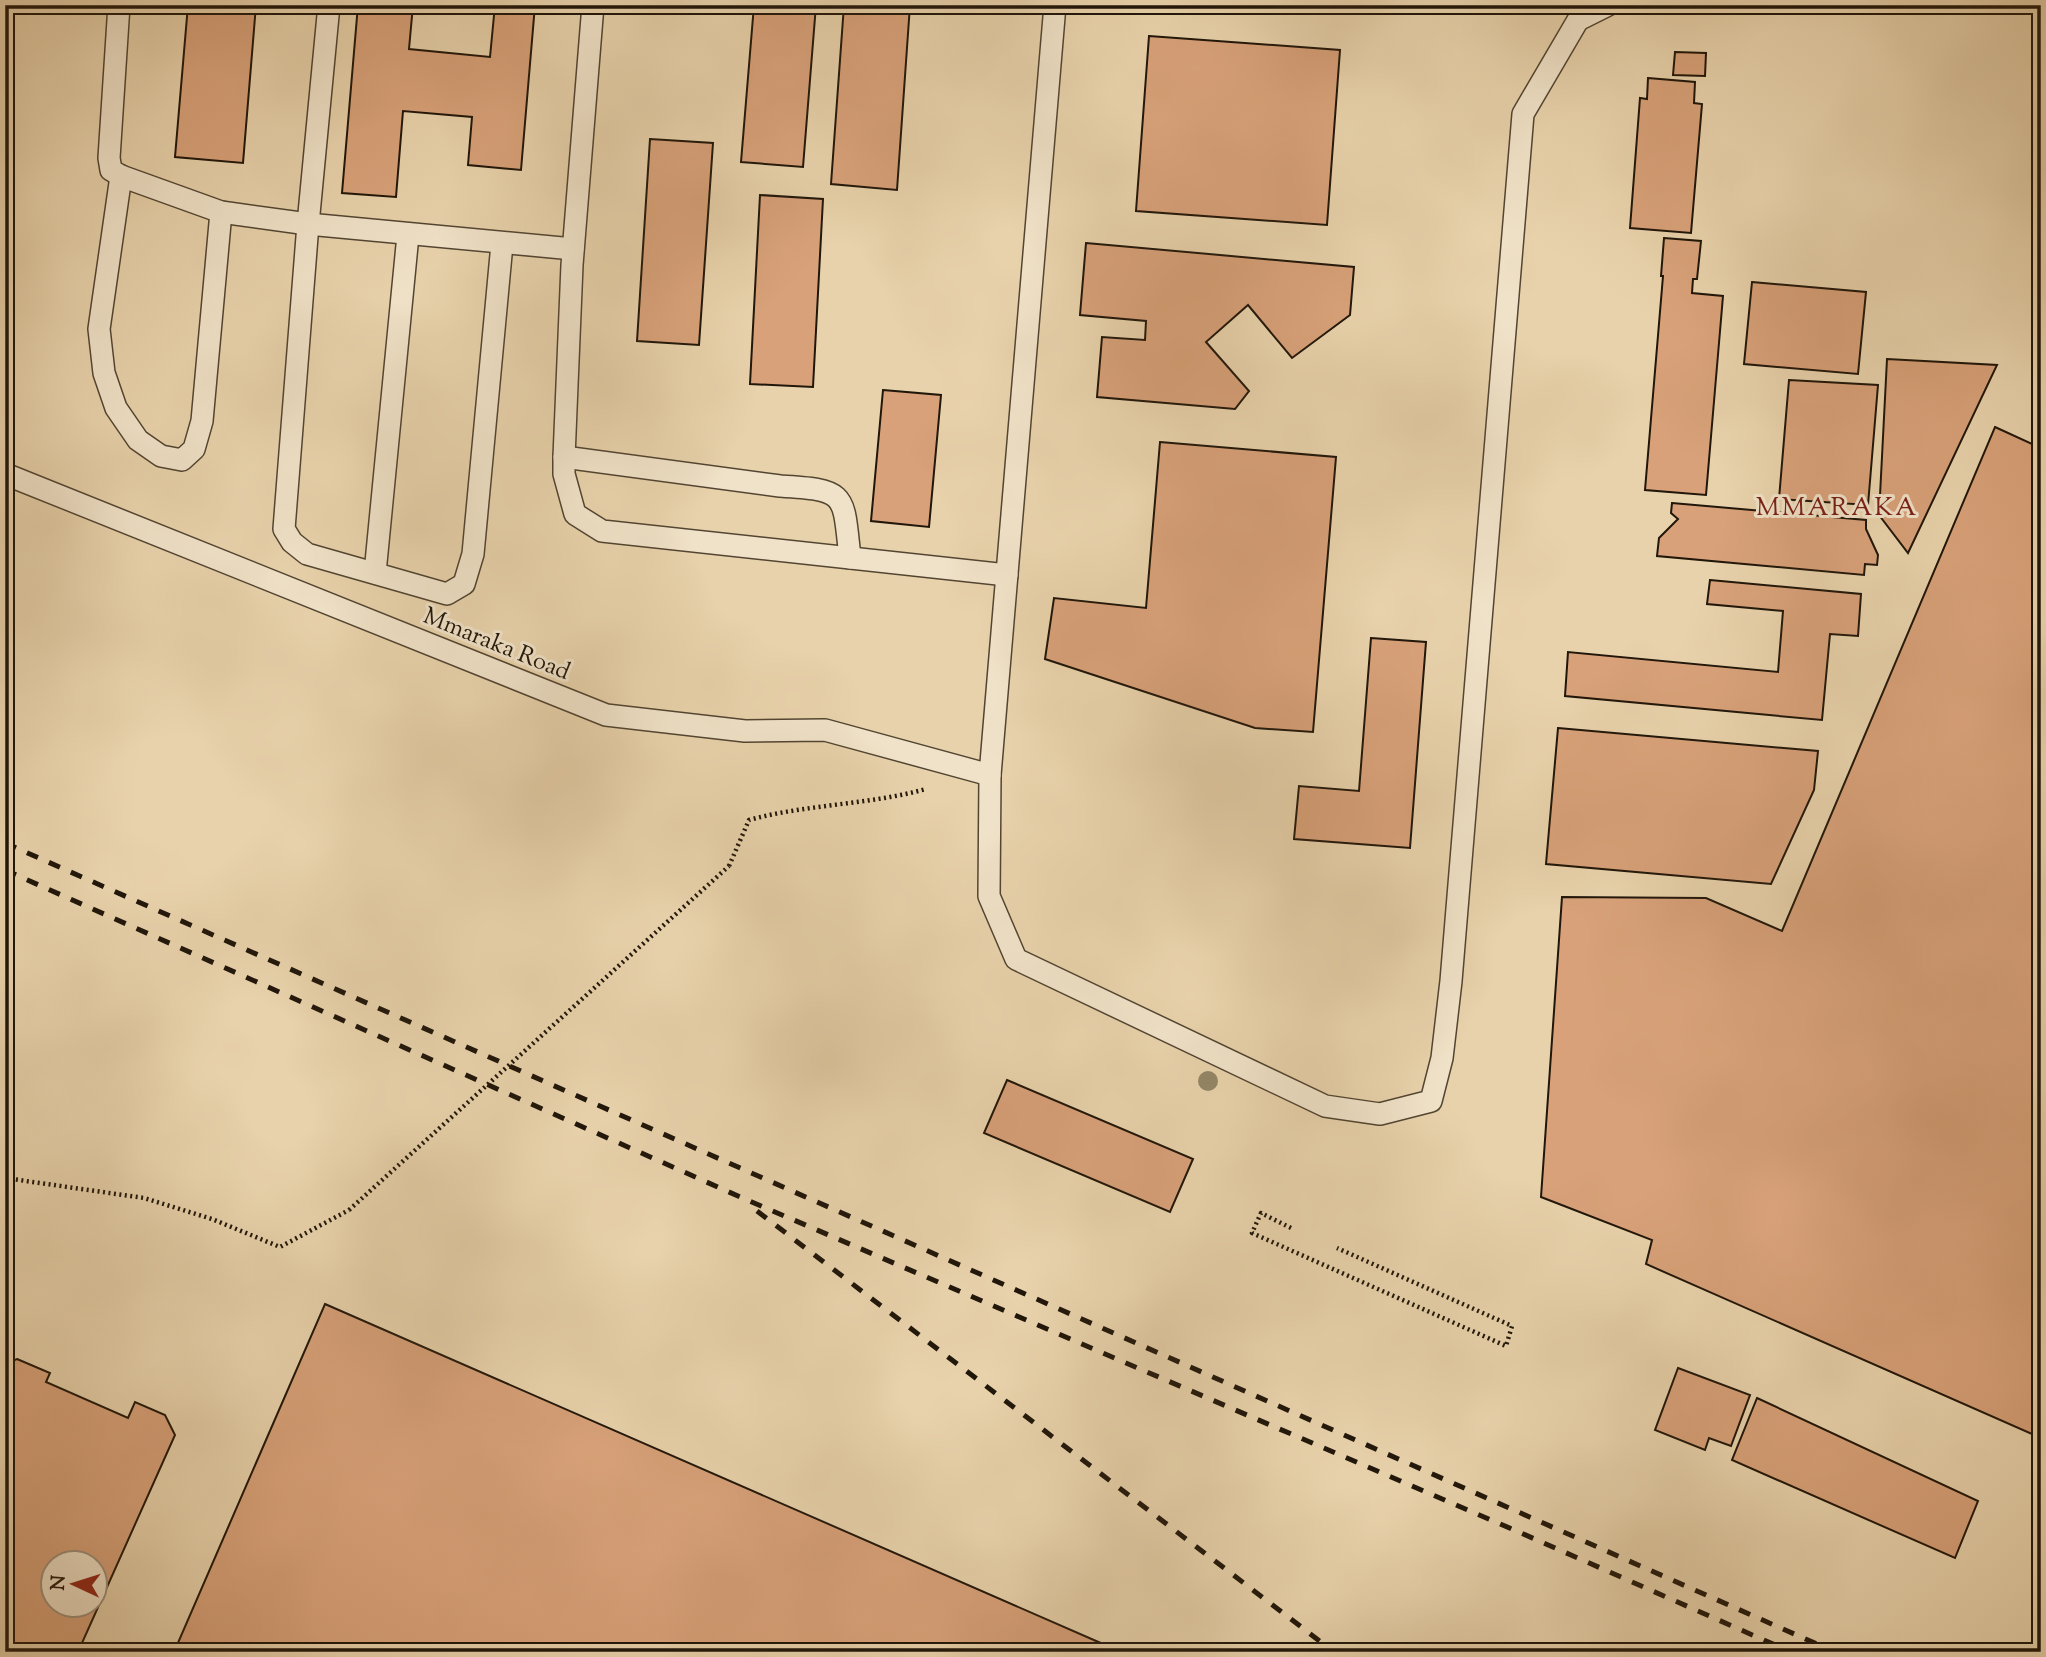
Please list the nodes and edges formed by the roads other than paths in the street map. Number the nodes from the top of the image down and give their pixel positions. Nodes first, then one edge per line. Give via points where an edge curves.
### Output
1 (119, 5) edge
2 (329, 5) edge
3 (593, 5) edge
4 (1055, 5) edge
5 (1608, 5) edge
6 (121, 176) junction
7 (221, 212) junction
8 (308, 224) junction
9 (408, 235) junction
10 (502, 244) junction
11 (573, 249) junction
12 (565, 457) junction
13 (5, 474) edge
14 (850, 558) junction
15 (375, 573) junction
16 (1007, 575) junction
17 (990, 775) junction

1 - 6 lane via 109,158 111,170
2 - 8 lane
3 - 11 lane
4 - 16 lane
5 - 17 lane via 1578,20 1523,114 1451,981 1442,1058 1431,1101 1380,1114 1325,1106 1016,959 989,896
6 - 7 lane
6 - 7 lane via 99,329 104,373 116,408 138,440 161,456 182,460 194,449 202,421
7 - 8 lane
8 - 9 lane
8 - 15 lane via 284,529 307,554
9 - 10 lane
9 - 15 lane
10 - 11 lane
10 - 15 lane via 473,554 464,584 447,594
11 - 12 lane
12 - 14 lane via 830,492 844,506
12 - 14 lane via 564,474 575,514 602,531
13 - 17 lane, Mmaraka Road via 606,715 745,731 825,730
14 - 16 lane
16 - 17 lane

